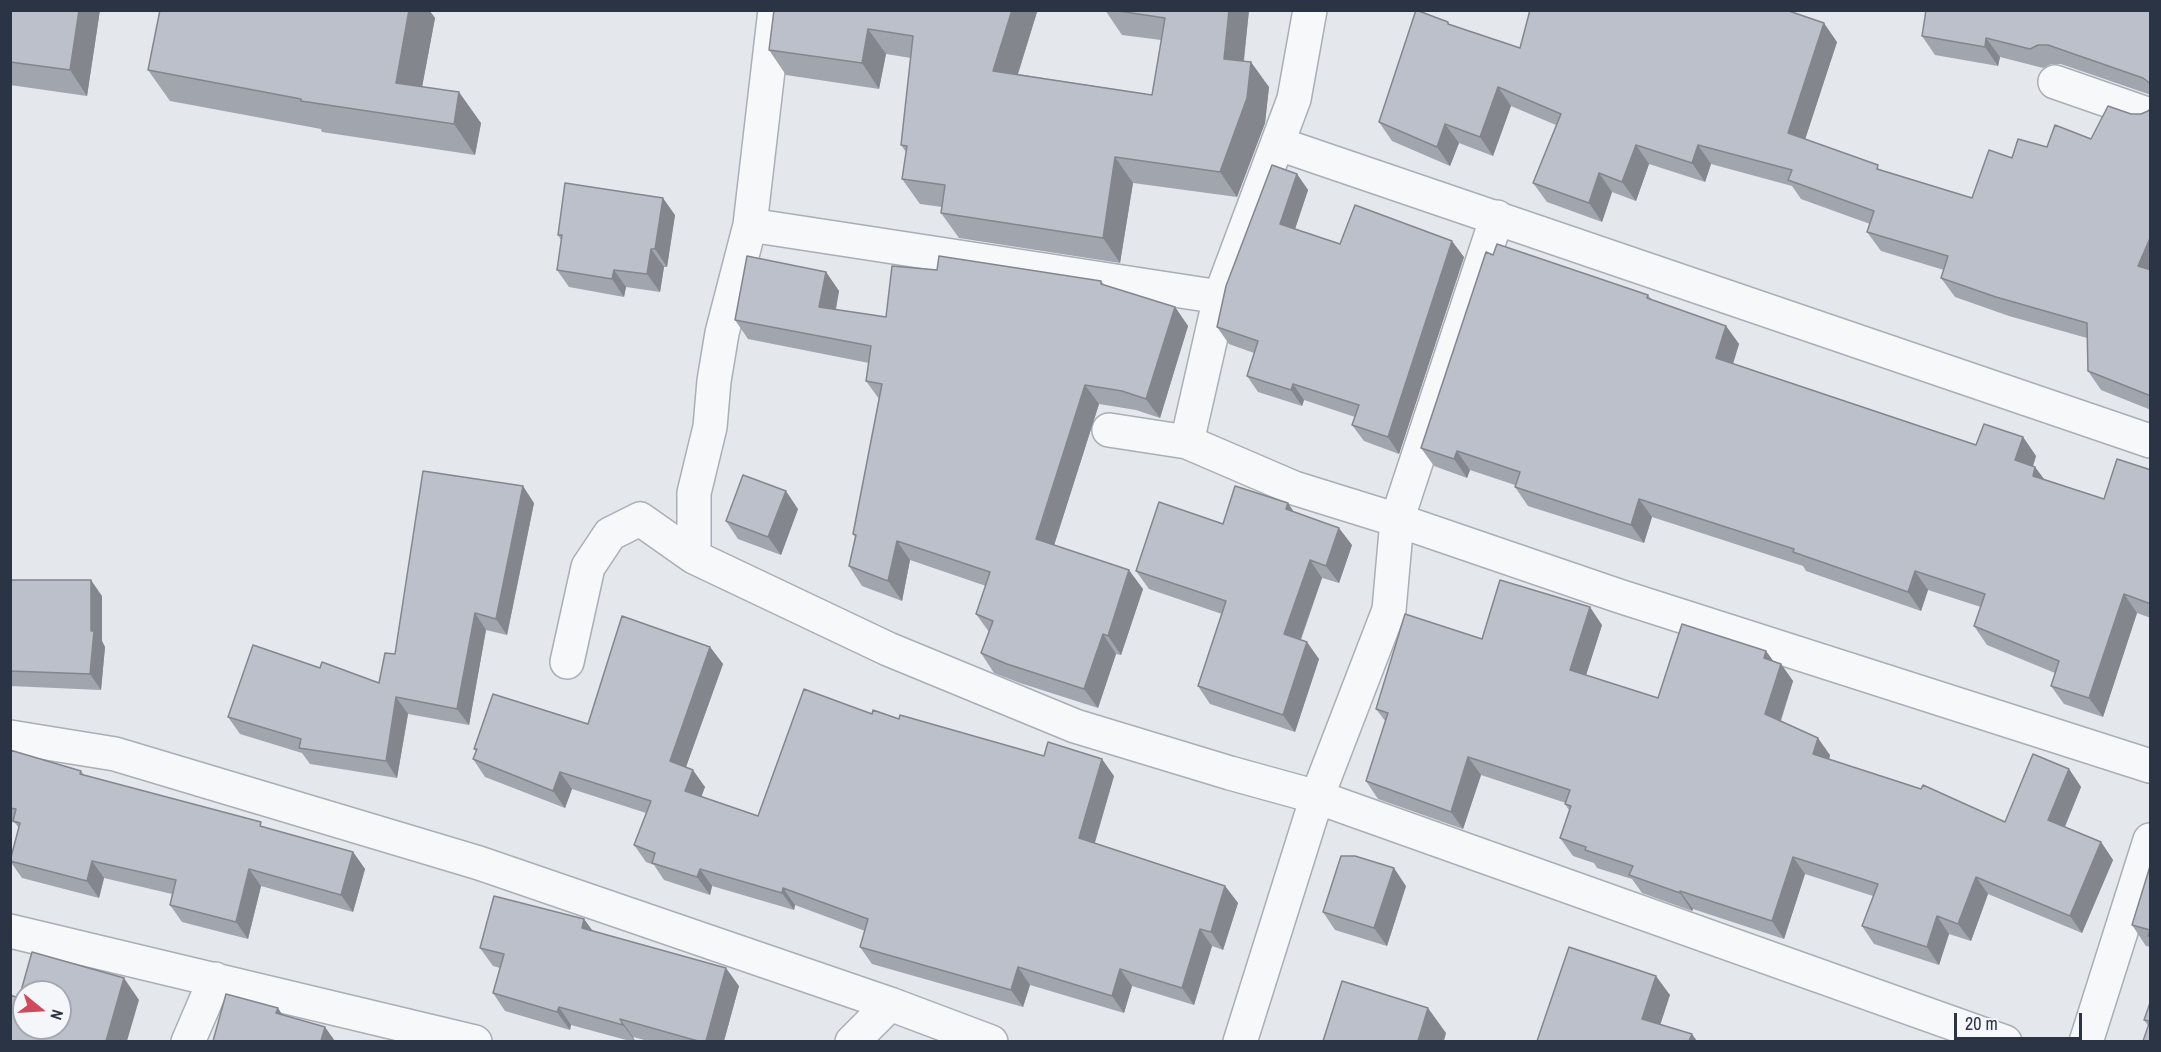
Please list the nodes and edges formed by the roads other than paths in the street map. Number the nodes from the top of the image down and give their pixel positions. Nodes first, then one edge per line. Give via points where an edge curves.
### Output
1 (775, 10) edge
2 (1310, 10) edge
3 (2055, 82) dead end
4 (2151, 115) edge
5 (1279, 144) junction
6 (1497, 216) junction
7 (750, 225) junction
8 (1220, 297) junction
9 (1109, 430) dead end
10 (2151, 441) edge
11 (1187, 442) junction
12 (1397, 520) junction
13 (694, 557) junction
14 (567, 662) dead end
15 (10, 737) edge
16 (2151, 766) edge
17 (1317, 797) junction
18 (2151, 840) edge
19 (10, 931) edge
20 (215, 979) junction
21 (890, 1004) junction
22 (188, 1041) edge
23 (474, 1041) edge
24 (852, 1041) edge
25 (991, 1041) edge
26 (1240, 1041) edge
27 (2005, 1041) edge
28 (2086, 1041) edge

1 - 7 street
2 - 5 street via 1294,99
3 - 4 street
5 - 6 street
5 - 8 street
6 - 10 street
6 - 12 street
7 - 8 street
7 - 13 street via 722,333 710,427 694,493
8 - 11 street
9 - 11 street
11 - 12 street via 1294,488
12 - 16 street via 1618,596
12 - 17 street via 1389,610
13 - 14 street via 640,519 610,534 588,567
13 - 17 street via 888,649 1075,726
15 - 21 street via 115,754 479,863
17 - 26 street
17 - 27 street
18 - 28 street
19 - 20 street
20 - 22 street
20 - 23 street
21 - 24 street
21 - 25 street

